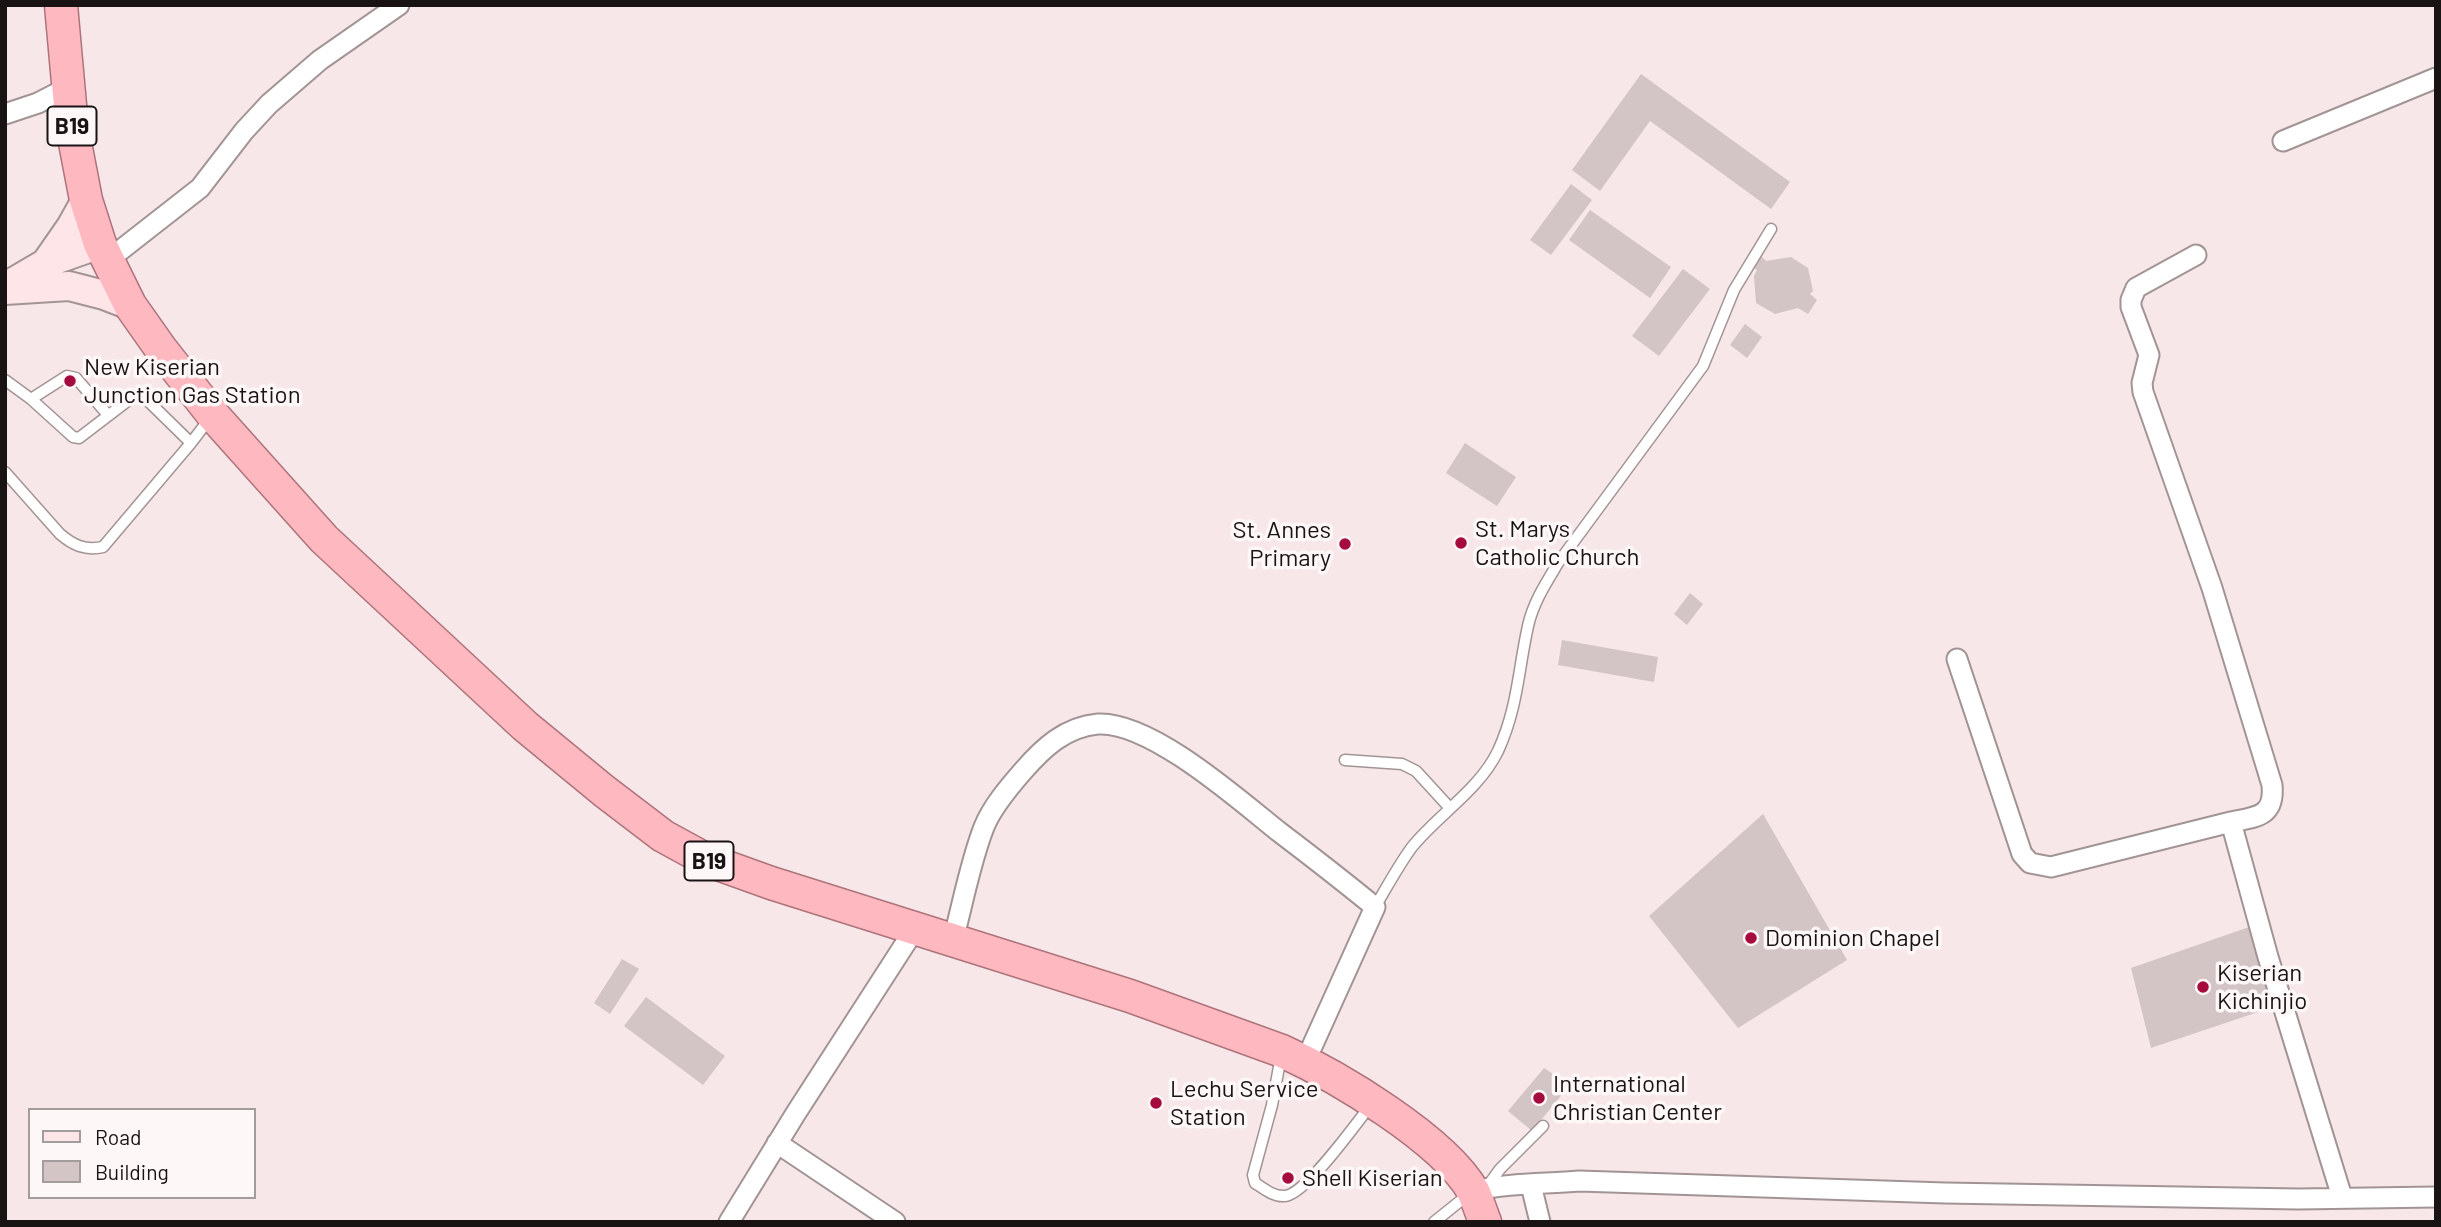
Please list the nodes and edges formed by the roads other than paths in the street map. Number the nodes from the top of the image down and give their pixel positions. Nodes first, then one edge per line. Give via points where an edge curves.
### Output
1 (61, 5) edge
2 (399, 5) edge
3 (2436, 78) edge
4 (67, 88) junction
5 (5, 114) edge
6 (2283, 141) dead end
7 (86, 200) junction
8 (1771, 229) dead end
9 (104, 252) junction
10 (2196, 256) dead end
11 (46, 263) junction
12 (5, 289) edge
13 (130, 305) junction
14 (5, 380) edge
15 (31, 398) junction
16 (108, 415) junction
17 (213, 415) junction
18 (191, 443) junction
19 (5, 472) edge
20 (1957, 659) dead end
21 (1345, 760) dead end
22 (1449, 807) junction
23 (2231, 822) junction
24 (1375, 906) junction
25 (916, 927) junction
26 (953, 940) junction
27 (1294, 1056) junction
28 (1373, 1103) junction
29 (1543, 1126) dead end
30 (777, 1143) junction
31 (1531, 1185) junction
32 (1480, 1190) junction
33 (2342, 1197) junction
34 (2436, 1197) edge
35 (729, 1222) edge
36 (895, 1222) edge
37 (1434, 1222) edge
38 (1485, 1222) edge
39 (1540, 1222) edge

1 - 4 highway, B19
2 - 9 street via 320,60 270,104 200,188
3 - 6 street
4 - 5 street
4 - 7 highway, B19
7 - 9 highway, B19
7 - 11 main road
8 - 22 lane via 1734,290 1703,366 1538,597 1528,624 1516,703 1497,753 1477,783
9 - 11 main road
9 - 13 highway, B19
10 - 23 street via 2136,288 2131,307 2149,355 2143,392 2212,588 2272,785 2267,811
11 - 12 main road
12 - 13 main road via 69,286
13 - 17 highway, B19
14 - 15 lane
15 - 16 lane via 69,376 76,378
15 - 16 lane via 73,437 79,438
16 - 18 lane via 134,396 144,397
17 - 18 lane
17 - 25 highway, B19 via 324,539 441,649 525,726 663,836 707,860
18 - 19 lane via 103,547 94,549 70,543
20 - 23 street via 2022,854 2030,863 2051,867
21 - 22 lane via 1402,764 1426,780
22 - 24 lane via 1412,848
23 - 33 street via 2267,957
24 - 26 street via 1212,778 1155,741 1101,724 1083,726 1046,745 1011,785 985,824
24 - 27 street
25 - 26 highway, B19
25 - 30 street
26 - 27 highway, B19 via 1130,996
27 - 28 highway, B19
27 - 28 lane via 1272,1105 1253,1175 1265,1190 1286,1196 1296,1192
28 - 32 highway, B19 via 1425,1138
29 - 32 lane
30 - 35 street
30 - 36 street
31 - 32 street via 1513,1183
31 - 33 street via 1579,1181 1945,1193
31 - 39 street
32 - 37 lane
32 - 38 highway, B19
33 - 34 street

